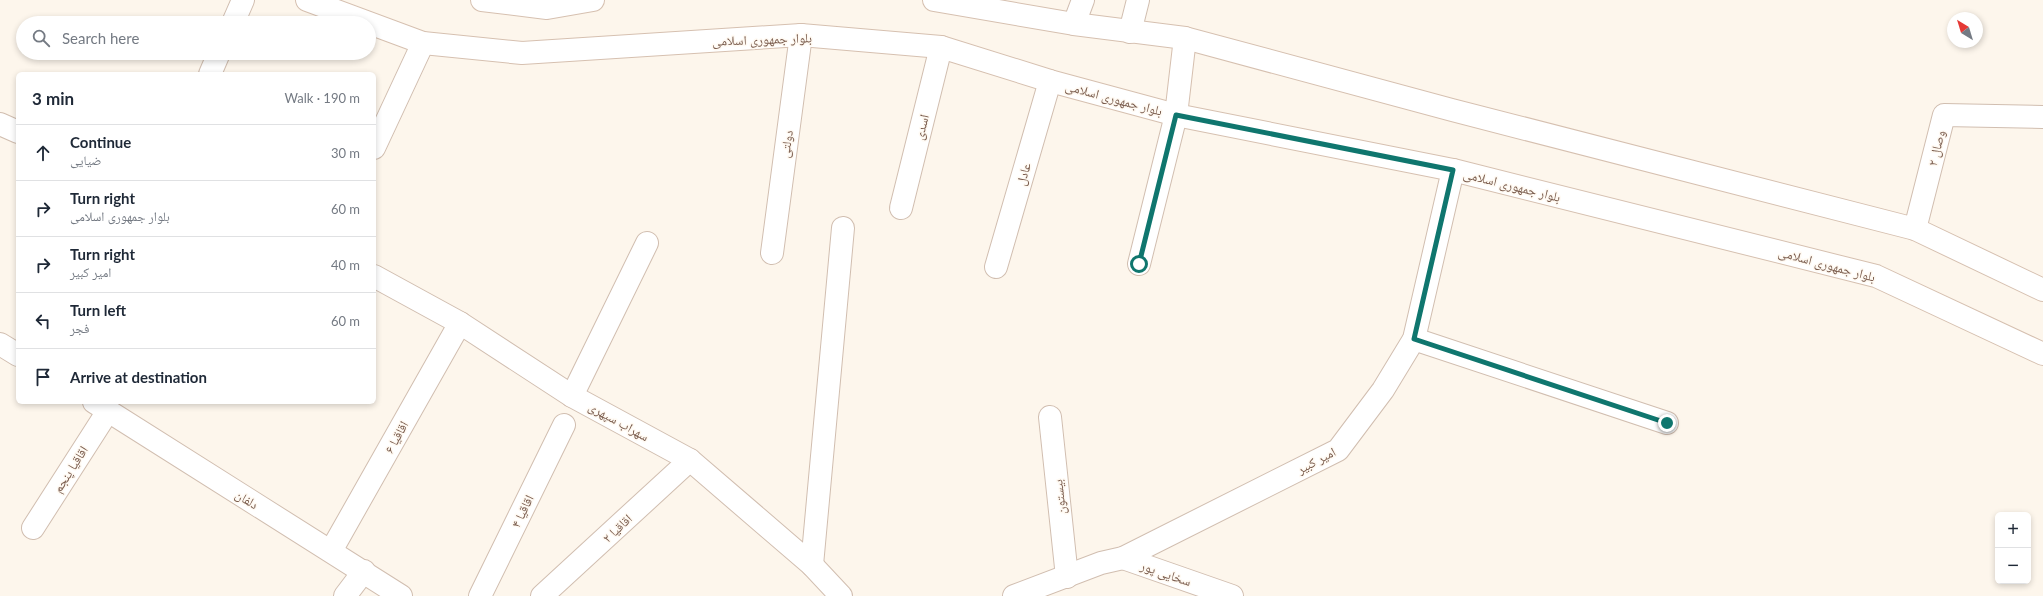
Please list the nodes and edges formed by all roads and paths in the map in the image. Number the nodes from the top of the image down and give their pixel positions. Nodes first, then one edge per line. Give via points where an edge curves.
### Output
1 (243, 0) edge
2 (308, 0) edge
3 (482, 0) edge
4 (594, 0) edge
5 (934, 0) edge
6 (1082, 0) edge
7 (1138, 0) edge
8 (235, 16) edge
9 (351, 16) edge
10 (1074, 24) junction
11 (376, 25) edge
12 (1130, 32) junction
13 (801, 35) junction
14 (1185, 38) junction
15 (423, 43) junction
16 (941, 47) junction
17 (216, 60) edge
18 (211, 72) edge
19 (1050, 81) junction
20 (1176, 115) junction
21 (2043, 117) edge
22 (0, 124) edge
23 (16, 131) edge
24 (376, 144) edge
25 (1453, 170) junction
26 (901, 208) dead end
27 (843, 228) dead end
28 (1915, 229) junction
29 (647, 243) dead end
30 (772, 253) dead end
31 (1139, 264) dead end
32 (996, 267) dead end
33 (376, 277) edge
34 (2043, 290) edge
35 (460, 324) junction
36 (1414, 339) junction
37 (0, 344) edge
38 (16, 354) edge
39 (2043, 354) edge
40 (572, 396) junction
41 (101, 406) edge
42 (1050, 417) dead end
43 (1667, 423) dead end
44 (564, 425) dead end
45 (690, 460) junction
46 (33, 528) dead end
47 (331, 551) junction
48 (1123, 558) junction
49 (812, 564) junction
50 (364, 571) junction
51 (1067, 577) junction
52 (345, 596) edge
53 (401, 596) edge
54 (480, 596) edge
55 (542, 596) edge
56 (841, 596) edge
57 (1014, 596) edge
58 (1232, 596) edge

1 - 8 street
2 - 9 street, بلوار جمهوری اسلامی
3 - 4 street via 547,8
5 - 10 street
6 - 10 street
7 - 12 street
10 - 12 street
11 - 15 street, بلوار جمهوری اسلامی
12 - 14 street
13 - 15 street, بلوار جمهوری اسلامی via 522,53
13 - 16 street, بلوار جمهوری اسلامی
13 - 30 street, دولتی
14 - 20 street
14 - 28 street via 1452,110
15 - 24 street
16 - 19 street, بلوار جمهوری اسلامی
16 - 26 street, اسدی
17 - 18 street
19 - 20 street, بلوار جمهوری اسلامی
19 - 32 street, عادل
20 - 25 street, بلوار جمهوری اسلامی
20 - 31 street
21 - 28 street, وصال ۲ via 1944,115
22 - 23 street
25 - 36 street, امیر کبیر
25 - 39 street, بلوار جمهوری اسلامی via 1876,276
27 - 49 street
28 - 34 street
29 - 40 street
33 - 35 street, سهراب سپهری
35 - 40 street, سهراب سپهری
35 - 47 street, اقاقیا ۶
36 - 43 street
36 - 48 street, امیر کبیر via 1382,390 1338,450
37 - 38 street
40 - 45 street, سهراب سپهری
41 - 46 street, اقاقیا پنجم
41 - 47 street, دلفان
42 - 51 street, بیستون
44 - 54 street, اقاقیا ۴
45 - 49 street, سهراب سپهری
45 - 55 street, اقاقیا ۲
47 - 50 street, دلفان
48 - 51 street, امیر کبیر via 1101,563
48 - 58 street, سخایی پور
49 - 56 street, سهراب سپهری
50 - 52 street
50 - 53 street, دلفان
51 - 57 street, امیر کبیر

